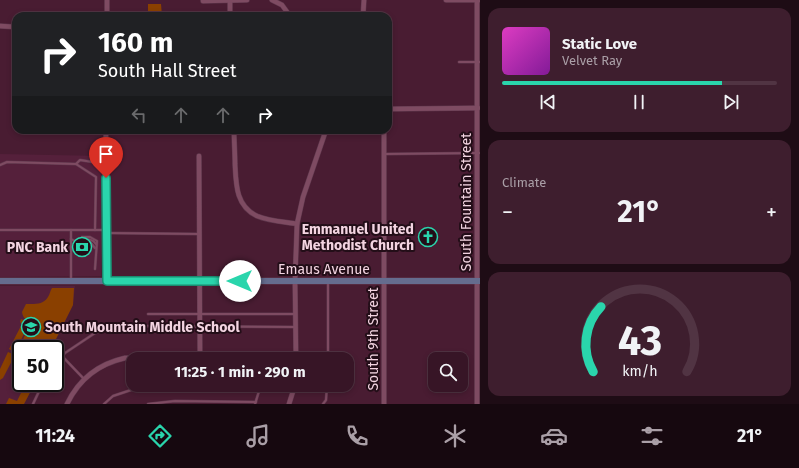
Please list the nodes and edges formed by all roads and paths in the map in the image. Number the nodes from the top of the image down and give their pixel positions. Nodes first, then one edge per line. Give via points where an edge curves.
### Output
1 (107, 0) edge
2 (230, 0) edge
3 (247, 0) edge
4 (272, 0) edge
5 (364, 0) edge
6 (446, 0) edge
7 (477, 0) edge
8 (480, 0) edge
9 (202, 1) edge
10 (107, 12) edge
11 (230, 12) edge
12 (287, 12) edge
13 (363, 12) edge
14 (0, 26) edge
15 (12, 27) edge
16 (459, 62) dead end
17 (478, 62) edge
18 (478, 108) edge
19 (392, 109) edge
20 (106, 134) edge
21 (234, 134) edge
22 (325, 134) edge
23 (384, 134) edge
24 (478, 153) edge
25 (384, 154) junction
26 (200, 156) dead end
27 (76, 164) junction
28 (106, 164) junction
29 (0, 165) edge
30 (297, 224) junction
31 (0, 230) edge
32 (71, 230) junction
33 (95, 230) junction
34 (106, 232) junction
35 (200, 234) junction
36 (478, 234) edge
37 (71, 239) junction
38 (76, 239) dead end
39 (96, 249) junction
40 (95, 269) dead end
41 (0, 281) edge
42 (71, 281) junction
43 (107, 281) junction
44 (200, 281) junction
45 (295, 281) junction
46 (328, 281) junction
47 (384, 281) junction
48 (478, 281) edge
49 (148, 314) dead end
50 (200, 314) junction
51 (296, 314) junction
52 (200, 326) junction
53 (296, 327) junction
54 (200, 352) edge
55 (296, 352) edge
56 (328, 352) edge
57 (64, 355) edge
58 (64, 358) edge
59 (126, 358) edge
60 (84, 379) junction
61 (39, 392) edge
62 (126, 392) edge
63 (259, 392) edge
64 (293, 392) edge
65 (327, 392) edge
66 (256, 403) edge
67 (33, 404) edge
68 (67, 404) edge
69 (104, 404) edge
70 (148, 404) edge
71 (289, 404) edge
72 (323, 404) edge
73 (384, 404) edge
74 (478, 404) edge

1 - 10 street
2 - 3 street
2 - 9 street
2 - 11 street
4 - 12 street via 282,5
5 - 13 street
6 - 7 street
7 - 8 street
7 - 17 street, South Fountain Street
14 - 15 street
16 - 17 lane
17 - 18 street, South Fountain Street
18 - 19 street
18 - 24 street, South Fountain Street
20 - 28 street
21 - 30 street via 236,184 243,203 257,216
22 - 30 street via 303,197
23 - 25 street, South 9th Street
24 - 25 lane
24 - 36 street, South Fountain Street
25 - 47 street, South 9th Street
26 - 35 street
27 - 28 lane via 80,160
27 - 29 lane via 7,162
27 - 33 lane via 96,178
28 - 34 street
30 - 45 street
31 - 32 lane
32 - 33 lane
32 - 37 lane
33 - 34 lane
34 - 35 lane
34 - 43 street
35 - 44 street
36 - 48 street, South Fountain Street
37 - 38 lane
37 - 42 lane
39 - 39 lane via 96,240 90,237 82,239 90,242
39 - 40 lane
41 - 42 main road, Emaus Avenue
42 - 43 main road, Emaus Avenue
43 - 44 main road, Emaus Avenue
44 - 45 main road, Emaus Avenue
44 - 50 street
45 - 46 main road, Emaus Avenue
45 - 51 street
46 - 47 main road, Emaus Avenue
46 - 56 lane
47 - 48 main road, Emaus Avenue
47 - 73 street, South 9th Street
48 - 74 street, South Fountain Street
49 - 50 lane
50 - 51 lane
50 - 52 street
51 - 53 street
52 - 53 lane
52 - 54 street
52 - 57 lane via 108,329 95,333
53 - 55 street
58 - 60 lane
59 - 60 street via 98,367
60 - 68 street
61 - 67 lane
62 - 69 lane via 114,396
63 - 66 lane
64 - 71 street
65 - 72 lane
66 - 70 lane via 175,401

